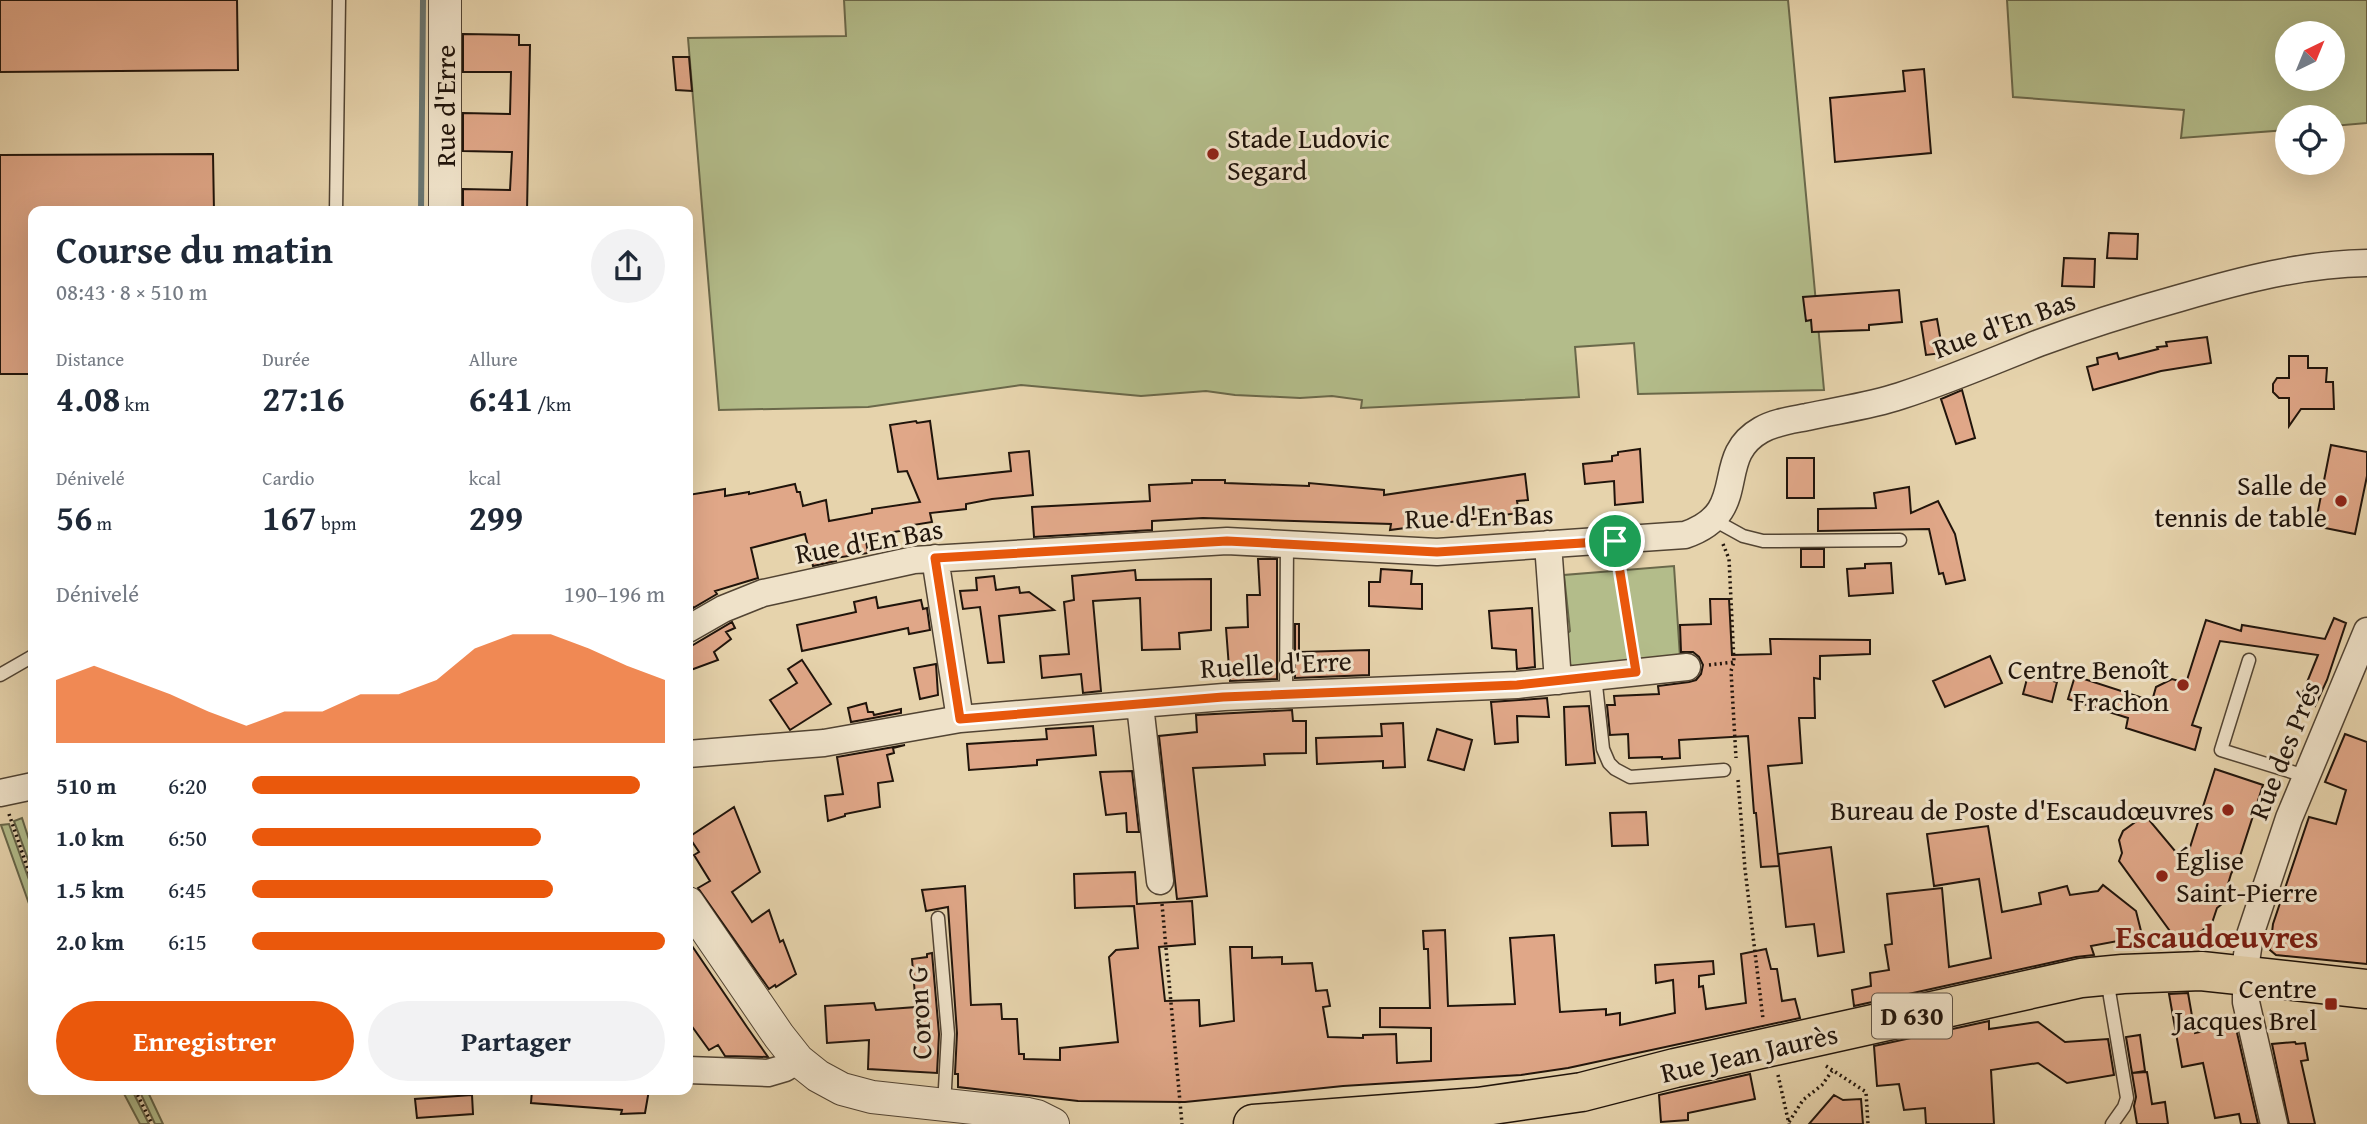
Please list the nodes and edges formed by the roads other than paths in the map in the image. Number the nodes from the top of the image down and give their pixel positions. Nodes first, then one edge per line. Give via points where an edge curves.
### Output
1 (339, 0) edge
2 (445, 0) edge
3 (336, 206) edge
4 (445, 206) edge
5 (2367, 263) edge
6 (1714, 520) junction
7 (1900, 540) dead end
8 (1287, 543) junction
9 (1548, 544) junction
10 (935, 558) junction
11 (693, 626) edge
12 (2367, 631) edge
13 (28, 659) edge
14 (2249, 660) dead end
15 (1687, 667) dead end
16 (0, 675) edge
17 (1595, 676) junction
18 (1558, 681) junction
19 (1286, 693) junction
20 (1140, 705) junction
21 (960, 719) junction
22 (693, 753) edge
23 (1724, 770) dead end
24 (2305, 776) junction
25 (28, 787) edge
26 (1, 792) edge
27 (1160, 881) road end
28 (693, 910) edge
29 (938, 918) dead end
30 (2106, 975) junction
31 (2245, 976) junction
32 (2367, 989) edge
33 (798, 1059) junction
34 (693, 1070) edge
35 (944, 1106) junction
36 (1480, 1115) edge
37 (1053, 1124) edge
38 (1253, 1124) edge
39 (2112, 1124) edge
40 (2274, 1124) edge

1 - 3 lane
2 - 4 street, Rue d'Erre
5 - 6 street, Rue d'En Bas via 2295,269 2236,282 2062,335 1895,398 1773,425 1751,437 1739,452 1725,503
6 - 7 lane via 1763,541
6 - 9 street, Rue d'En Bas via 1685,535
8 - 9 street, Rue d'En Bas via 1428,552
8 - 10 street, Rue d'En Bas via 1211,542
8 - 19 lane
9 - 18 street
10 - 11 street, Rue d'En Bas via 883,565 763,593
10 - 21 street
12 - 24 street, Rue des Prés
13 - 16 lane
14 - 24 lane via 2221,750
15 - 17 street, Ruelle d'Erre
17 - 18 street, Ruelle d'Erre
17 - 23 lane via 1603,749 1615,769 1630,777
18 - 19 street, Ruelle d'Erre
19 - 20 street, Ruelle d'Erre
20 - 21 street, Ruelle d'Erre
20 - 27 street
21 - 22 street, Ruelle d'Erre via 824,743
24 - 31 street, Rue des Prés via 2253,923
25 - 26 street
28 - 33 street
29 - 35 lane, Coron G via 948,1034
30 - 31 main road, Rue Jean Jaurès / D 630 via 2181,971
30 - 36 main road, Rue Jean Jaurès / D 630
30 - 39 lane via 2127,1098
31 - 32 main road, Rue Jean Jaurès / D 630
31 - 40 street, Rue des Prés via 2248,1016
33 - 34 street via 768,1073
33 - 35 street via 842,1089
35 - 37 street via 1037,1116
36 - 38 main road, Rue Jean Jaurès / D 630

